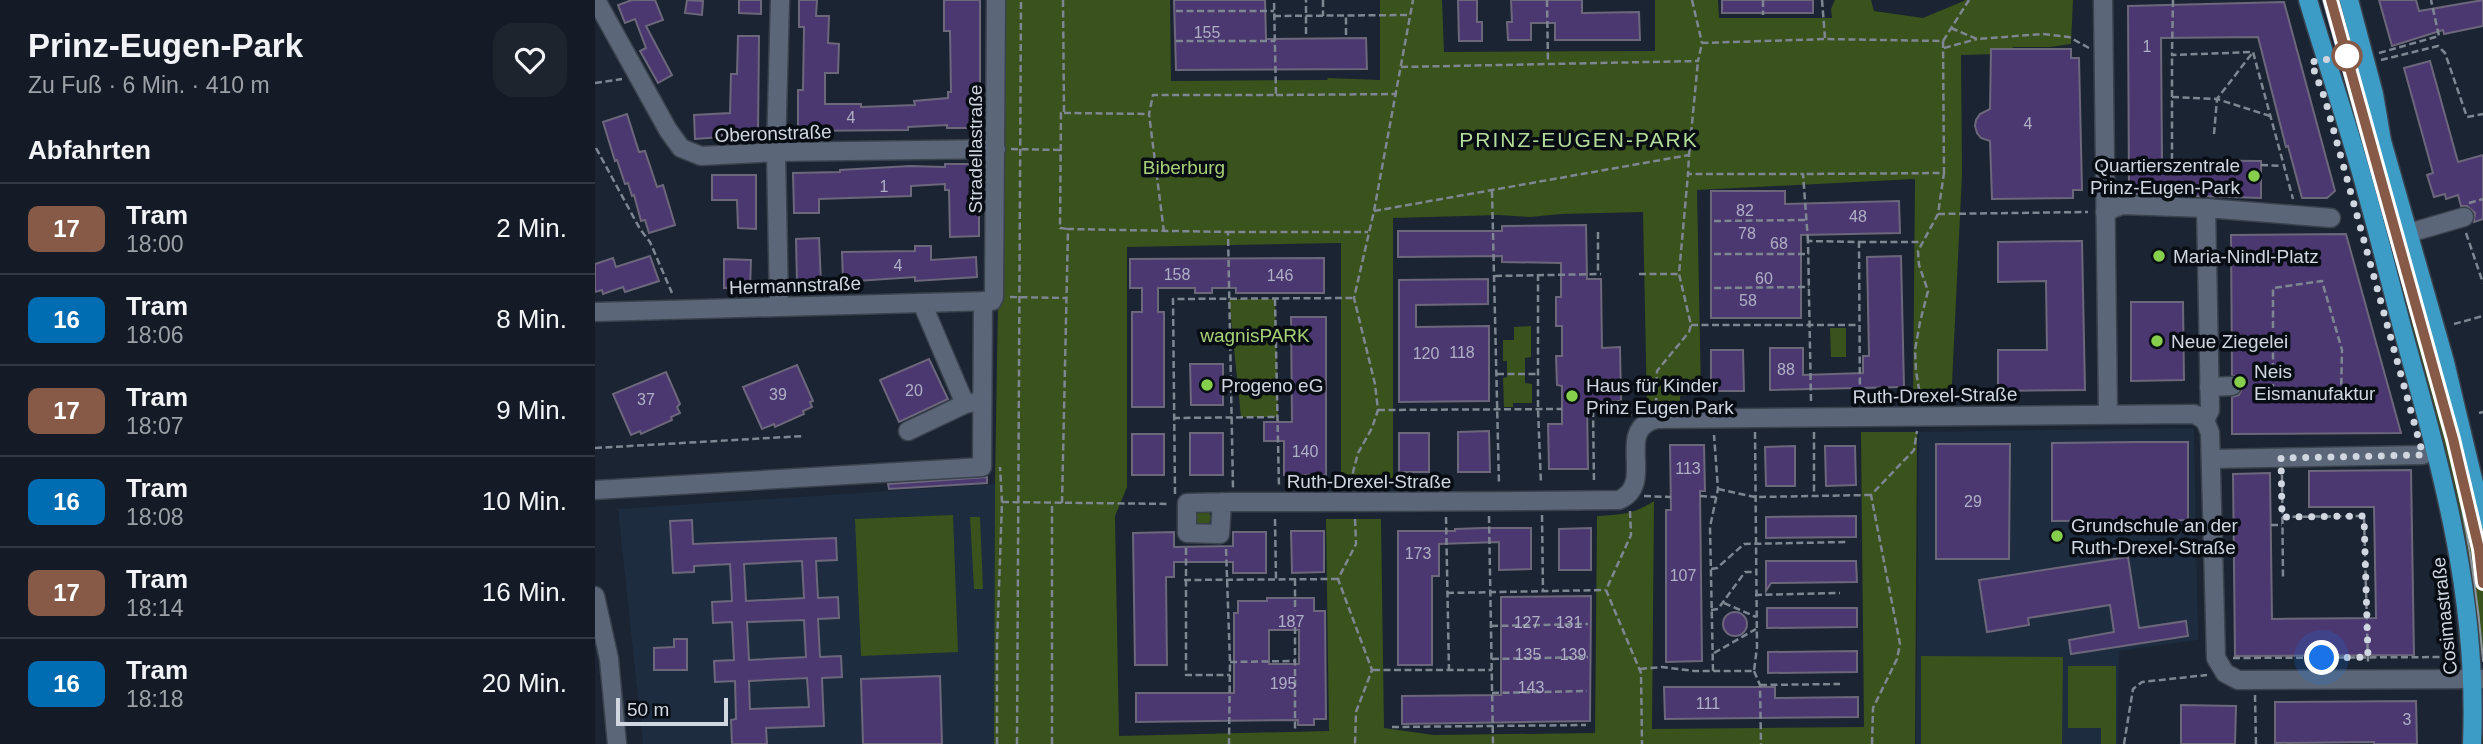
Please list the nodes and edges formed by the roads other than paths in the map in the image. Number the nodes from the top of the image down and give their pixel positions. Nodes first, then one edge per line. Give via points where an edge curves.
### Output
1 (596, 0) edge
2 (781, 0) edge
3 (996, 0) edge
4 (2103, 0) edge
5 (2308, 0) edge
6 (2349, 0) edge
7 (996, 149) junction
8 (776, 152) junction
9 (2206, 208) junction
10 (2105, 212) junction
11 (2331, 218) dead end
12 (2463, 218) road end
13 (2409, 233) junction
14 (989, 299) junction
15 (922, 303) junction
16 (779, 306) junction
17 (595, 312) edge
18 (2232, 386) dead end
19 (2209, 387) junction
20 (974, 402) junction
21 (2108, 414) junction
22 (2205, 420) junction
23 (908, 431) dead end
24 (2423, 455) dead end
25 (2211, 459) junction
26 (595, 490) edge
27 (1228, 502) junction
28 (2483, 521) edge
29 (595, 596) edge
30 (602, 660) edge
31 (2470, 679) edge
32 (617, 744) edge
33 (2472, 744) edge

1 - 8 street, Oberonstraße via 681,148 701,156
2 - 8 street
3 - 7 street, Stradellastraße
4 - 10 street
5 - 31 main road, Cosimastraße via 2355,152 2445,484 2467,596
6 - 13 main road
7 - 8 street, Oberonstraße
7 - 14 street, Stradellastraße
8 - 16 street
9 - 10 street via 2122,205
9 - 11 street
9 - 19 street
10 - 21 street
12 - 13 street
13 - 28 main road
14 - 15 street, Hermannstraße
14 - 20 street, Stradellastraße
15 - 16 street, Hermannstraße
15 - 20 street
16 - 17 street, Hermannstraße
18 - 19 street
19 - 22 street via 2210,410
20 - 23 street
20 - 26 street, Stradellastraße via 982,467
21 - 22 street, Ruth-Drexel-Straße via 2194,414
21 - 27 street, Ruth-Drexel-Straße via 1652,420 1640,428 1636,438 1635,486 1629,496 1619,500
22 - 25 street
24 - 25 street
25 - 31 street via 2220,666 2238,680
27 - 27 street, Ruth-Drexel-Straße via 1220,534 1187,533 1187,503
29 - 30 street
30 - 32 street
31 - 33 main road, Cosimastraße

